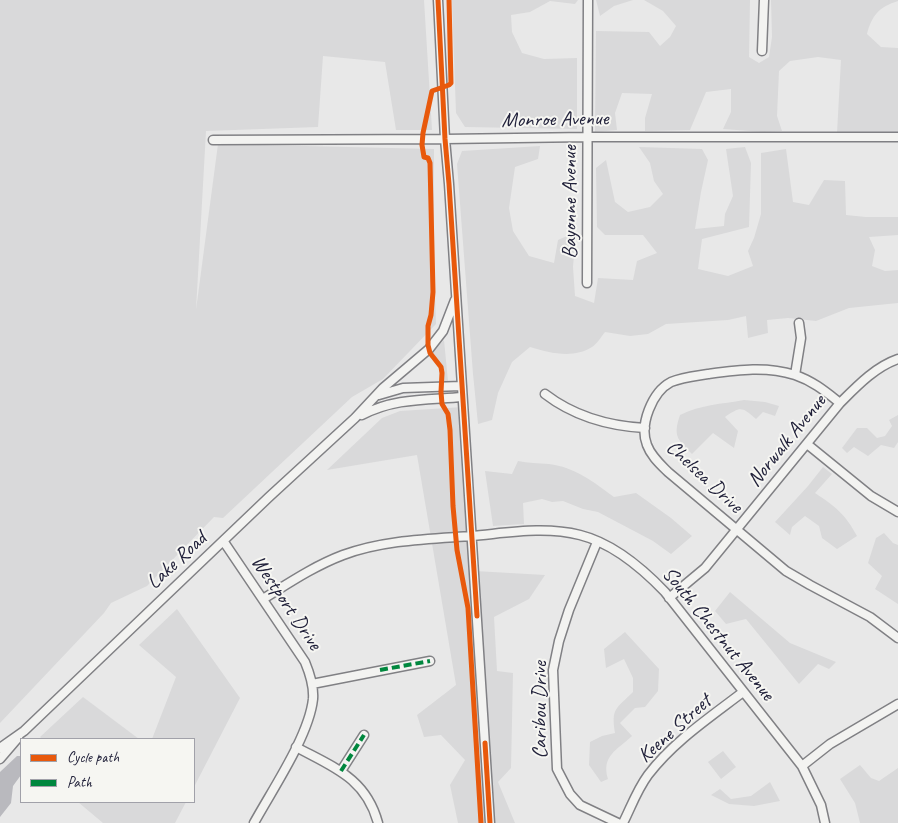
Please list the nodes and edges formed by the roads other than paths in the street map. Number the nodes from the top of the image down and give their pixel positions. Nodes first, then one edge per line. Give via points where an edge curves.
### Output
1 (438, 0) edge
2 (588, 0) edge
3 (764, 0) edge
4 (762, 51) dead end
5 (587, 137) junction
6 (898, 137) edge
7 (445, 139) junction
8 (212, 140) dead end
9 (587, 283) dead end
10 (457, 296) junction
11 (799, 323) dead end
12 (898, 359) edge
13 (795, 375) junction
14 (461, 386) junction
15 (545, 394) dead end
16 (377, 396) junction
17 (462, 397) junction
18 (840, 403) junction
19 (355, 418) junction
20 (645, 428) junction
21 (807, 444) junction
22 (898, 512) edge
23 (737, 530) junction
24 (472, 536) junction
25 (224, 542) junction
26 (597, 542) junction
27 (670, 598) junction
28 (263, 599) junction
29 (898, 638) edge
30 (430, 661) dead end
31 (312, 684) junction
32 (743, 692) junction
33 (898, 704) edge
34 (24, 731) junction
35 (364, 736) dead end
36 (296, 747) junction
37 (0, 748) edge
38 (0, 759) edge
39 (802, 766) junction
40 (341, 772) junction
41 (254, 823) edge
42 (378, 823) edge
43 (490, 823) edge
44 (618, 823) edge
45 (623, 823) edge
46 (825, 823) edge

1 - 7 street
2 - 5 street, Bayonne Avenue
3 - 4 street
5 - 6 street, Monroe Avenue
5 - 7 street, Monroe Avenue
5 - 9 street, Bayonne Avenue
7 - 8 street, Monroe Avenue
7 - 10 street
10 - 14 street
10 - 16 street via 438,340
11 - 13 street, Norwalk Avenue
12 - 18 street, Norwalk Avenue via 881,367
13 - 18 street, Chelsea Drive via 814,383
13 - 20 street, Chelsea Drive via 751,368 687,377 670,383 651,404
14 - 16 street, Lake Road via 403,388
14 - 17 street
15 - 20 street via 583,417
16 - 19 street, Lake Road
17 - 19 street, Lake Road via 389,403
17 - 24 street
18 - 21 street, Norwalk Avenue
19 - 25 street, Lake Road
20 - 23 street, Chelsea Drive via 646,444 652,455
21 - 22 street via 871,496
21 - 23 street, Norwalk Avenue
23 - 27 street, Norwalk Avenue via 705,568
23 - 29 street, Chelsea Drive via 786,571 870,617
24 - 26 street, South Chestnut Avenue via 551,530
24 - 28 street, South Chestnut Avenue via 388,544 352,552 313,569
24 - 43 street
25 - 28 street, Westport Drive
25 - 34 street, Lake Road
26 - 27 street, South Chestnut Avenue via 644,571
26 - 44 street, Caribou Drive via 569,610 553,670 557,769 570,794 580,805
27 - 32 street, South Chestnut Avenue
28 - 31 street, Westport Drive via 305,662
30 - 31 street
31 - 36 street, Westport Drive via 310,712
32 - 39 street, South Chestnut Avenue
32 - 45 street, Keene Street via 663,757 637,792
33 - 39 street via 830,744
34 - 37 street, Lake Road
34 - 38 street, Lake Road
35 - 40 street
36 - 40 street
36 - 41 street, Westport Drive
39 - 46 street, South Chestnut Avenue via 821,805
40 - 42 street via 367,795

